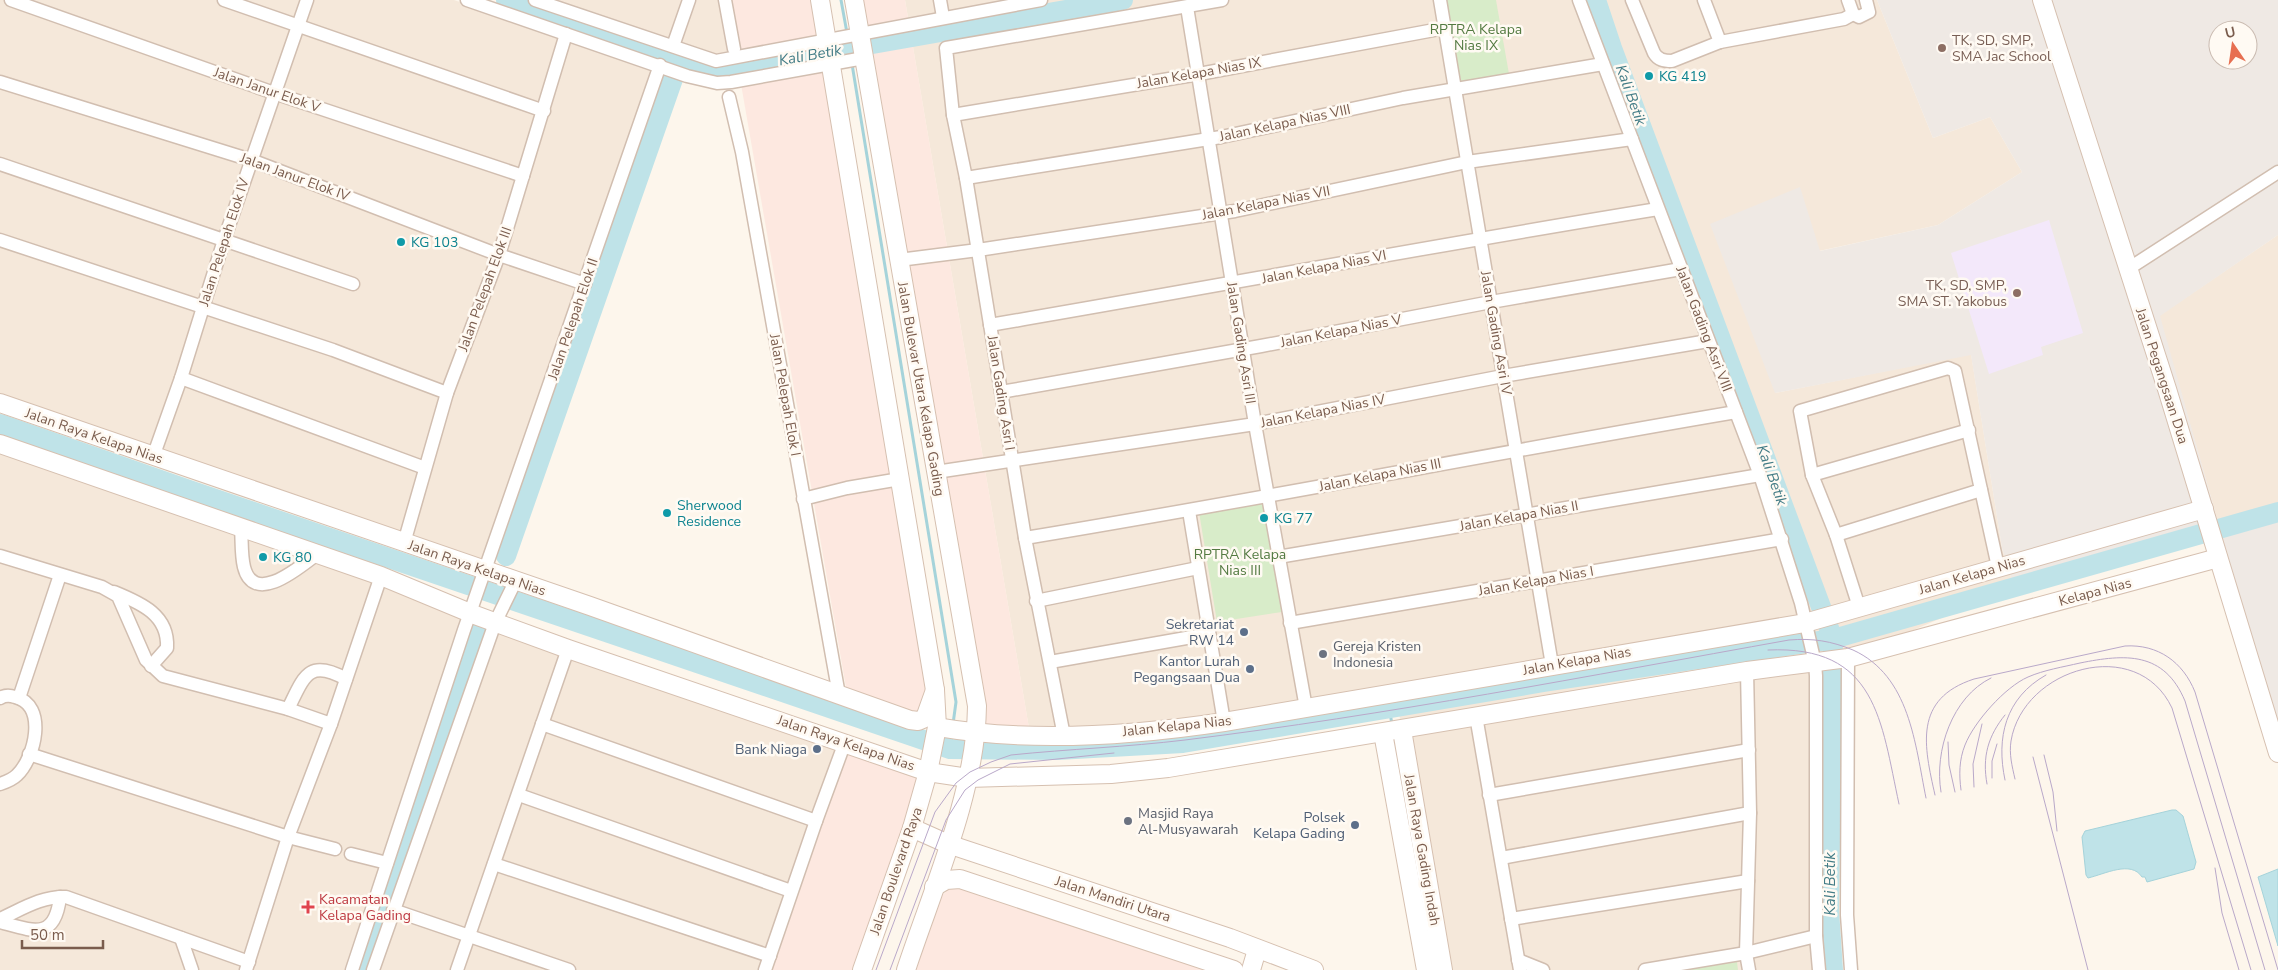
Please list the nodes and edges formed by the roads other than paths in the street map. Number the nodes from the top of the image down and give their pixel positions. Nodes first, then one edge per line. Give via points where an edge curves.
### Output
1 (11, 0) edge
2 (224, 0) edge
3 (307, 0) edge
4 (467, 0) edge
5 (535, 0) edge
6 (689, 0) edge
7 (725, 0) edge
8 (820, 0) edge
9 (854, 0) edge
10 (940, 0) edge
11 (1041, 0) edge
12 (1222, 0) edge
13 (1440, 0) edge
14 (1579, 0) edge
15 (1632, 0) edge
16 (1704, 0) edge
17 (1848, 0) edge
18 (1866, 0) edge
19 (2042, 0) edge
20 (1187, 7) junction
21 (1853, 14) junction
22 (943, 17) junction
23 (298, 26) junction
24 (1444, 28) junction
25 (566, 34) junction
26 (829, 39) junction
27 (1720, 42) junction
28 (860, 45) junction
29 (673, 46) junction
30 (734, 49) dead end
31 (832, 62) junction
32 (1604, 64) junction
33 (662, 66) junction
34 (1199, 74) junction
35 (0, 82) edge
36 (1455, 90) junction
37 (274, 93) junction
38 (729, 96) dead end
39 (544, 111) junction
40 (953, 115) junction
41 (1209, 138) junction
42 (1632, 139) junction
43 (251, 160) junction
44 (1467, 162) junction
45 (0, 164) edge
46 (2278, 172) edge
47 (523, 176) junction
48 (966, 178) junction
49 (1658, 209) junction
50 (1221, 212) junction
51 (1480, 238) junction
52 (0, 240) edge
53 (224, 240) junction
54 (978, 250) junction
55 (499, 255) junction
56 (899, 260) junction
57 (1681, 269) junction
58 (2128, 269) junction
59 (353, 284) dead end
60 (586, 284) junction
61 (1231, 284) junction
62 (1491, 302) junction
63 (203, 307) junction
64 (990, 325) junction
65 (1708, 341) junction
66 (1242, 349) junction
67 (1503, 376) junction
68 (181, 378) junction
69 (1001, 392) junction
70 (447, 394) junction
71 (0, 403) edge
72 (1736, 412) junction
73 (1255, 424) junction
74 (1969, 430) junction
75 (0, 444) edge
76 (1516, 450) junction
77 (153, 456) junction
78 (1012, 461) junction
79 (425, 468) junction
80 (936, 472) junction
81 (1760, 475) junction
82 (1812, 475) junction
83 (900, 479) junction
84 (1981, 490) junction
85 (1268, 497) junction
86 (803, 499) junction
87 (1189, 511) junction
88 (2204, 511) junction
89 (1527, 514) junction
90 (241, 528) junction
91 (1836, 535) junction
92 (1025, 538) junction
93 (1782, 539) junction
94 (404, 543) junction
95 (317, 554) junction
96 (2217, 554) junction
97 (0, 556) edge
98 (1278, 557) junction
99 (1998, 567) junction
100 (1198, 568) junction
101 (486, 573) junction
102 (60, 575) junction
103 (381, 576) junction
104 (1538, 580) junction
105 (512, 583) junction
106 (112, 592) junction
107 (1036, 601) junction
108 (1858, 607) junction
109 (471, 616) junction
110 (496, 619) junction
111 (1290, 623) junction
112 (1809, 623) junction
113 (1209, 634) junction
114 (568, 649) junction
115 (1815, 658) junction
116 (1843, 659) junction
117 (1050, 662) junction
118 (1552, 665) junction
119 (151, 666) junction
120 (1747, 671) junction
121 (346, 679) junction
122 (935, 690) junction
123 (839, 695) junction
124 (0, 698) edge
125 (19, 698) junction
126 (1306, 708) junction
127 (288, 709) junction
128 (1476, 716) junction
129 (1224, 722) junction
130 (331, 724) junction
131 (542, 724) junction
132 (1402, 730) junction
133 (955, 733) junction
134 (1383, 733) junction
135 (1064, 736) junction
136 (845, 742) junction
137 (1749, 750) junction
138 (2278, 753) edge
139 (29, 754) junction
140 (929, 766) junction
141 (968, 778) junction
142 (0, 784) edge
143 (519, 795) junction
144 (1489, 795) junction
145 (1750, 813) junction
146 (816, 821) junction
147 (912, 828) junction
148 (288, 837) junction
149 (948, 844) junction
150 (335, 849) dead end
151 (351, 854) dead end
152 (1501, 858) junction
153 (387, 863) junction
154 (494, 864) junction
155 (1748, 881) junction
156 (934, 887) junction
157 (791, 891) junction
158 (60, 897) junction
159 (393, 910) junction
160 (1511, 919) junction
161 (0, 921) edge
162 (1816, 936) junction
163 (468, 937) junction
164 (181, 938) junction
165 (1240, 942) junction
166 (1260, 951) junction
167 (1746, 953) junction
168 (770, 956) junction
169 (1519, 965) edge
170 (247, 966) edge
171 (192, 970) edge
172 (352, 970) edge
173 (373, 970) edge
174 (457, 970) edge
175 (569, 970) edge
176 (765, 970) edge
177 (862, 970) edge
178 (906, 970) edge
179 (1233, 970) edge
180 (1251, 970) edge
181 (1314, 970) edge
182 (1426, 970) edge
183 (1442, 970) edge
184 (1543, 970) edge
185 (1645, 970) edge
186 (1749, 970) edge
187 (1819, 970) edge
188 (1851, 970) edge

1 - 37 street, Jalan Janur Elok V
2 - 23 street
3 - 23 street, Jalan Pelepah Elok IV
4 - 25 street
5 - 29 street
6 - 29 street
7 - 30 street
8 - 26 main road, Jalan Bulevar Utara Kelapa Gading
9 - 28 main road, Jalan Bulevar Utara Kelapa Gading
10 - 22 street
11 - 22 street
12 - 20 street
13 - 24 street, Jalan Gading Asri IV
14 - 32 street, Jalan Gading Asri VIII
15 - 27 street via 1654,53 1661,60 1672,61
16 - 27 street
17 - 21 street
18 - 21 street via 1867,14 1859,17
19 - 58 main road, Jalan Pegangsaan Dua
20 - 34 street, Jalan Gading Asri III
20 - 40 street, Jalan Gading Asri I via 946,48
21 - 27 street via 1844,19
22 - 28 street
23 - 37 street, Jalan Pelepah Elok IV
23 - 39 street
24 - 34 street, Jalan Kelapa Nias IX
24 - 36 street, Jalan Gading Asri IV
25 - 33 street
25 - 39 street, Jalan Pelepah Elok III
26 - 28 street
26 - 29 street via 716,61
26 - 31 main road, Jalan Bulevar Utara Kelapa Gading
28 - 31 street
28 - 56 main road, Jalan Bulevar Utara Kelapa Gading
31 - 33 street via 731,82 703,80
31 - 83 main road, Jalan Bulevar Utara Kelapa Gading
32 - 36 street, Jalan Kelapa Nias VIII
32 - 42 street, Jalan Gading Asri VIII
33 - 60 street, Jalan Pelepah Elok II
34 - 40 street, Jalan Kelapa Nias IX
34 - 41 street, Jalan Gading Asri III
35 - 43 street, Jalan Janur Elok IV
36 - 41 street, Jalan Kelapa Nias VIII
36 - 44 street, Jalan Gading Asri IV
37 - 43 street, Jalan Pelepah Elok IV
37 - 47 street, Jalan Janur Elok V
38 - 86 street, Jalan Pelepah Elok I via 742,152
39 - 47 street, Jalan Pelepah Elok III
40 - 48 street, Jalan Gading Asri I
41 - 48 street, Jalan Kelapa Nias VIII
41 - 50 street, Jalan Gading Asri III
42 - 44 street, Jalan Kelapa Nias VII
42 - 49 street, Jalan Gading Asri VIII
43 - 53 street, Jalan Pelepah Elok IV
43 - 55 street, Jalan Janur Elok IV
44 - 50 street, Jalan Kelapa Nias VII
44 - 51 street, Jalan Gading Asri IV
45 - 53 street
46 - 58 street
47 - 55 street, Jalan Pelepah Elok III
48 - 54 street, Jalan Gading Asri I
49 - 51 street, Jalan Kelapa Nias VI
49 - 57 street, Jalan Gading Asri VIII
50 - 54 street, Jalan Kelapa Nias VII
50 - 61 street, Jalan Gading Asri III
51 - 61 street, Jalan Kelapa Nias VI
51 - 62 street, Jalan Gading Asri IV
52 - 63 street
53 - 59 street
53 - 63 street, Jalan Pelepah Elok IV
54 - 56 street, Jalan Kelapa Nias VII
54 - 64 street, Jalan Gading Asri I
55 - 60 street, Jalan Janur Elok IV
55 - 70 street, Jalan Pelepah Elok III
56 - 80 main road, Jalan Bulevar Utara Kelapa Gading
57 - 62 street, Jalan Kelapa Nias V
57 - 65 street, Jalan Gading Asri VIII
58 - 88 main road, Jalan Pegangsaan Dua
60 - 101 street, Jalan Pelepah Elok II
61 - 64 street, Jalan Kelapa Nias VI
61 - 66 street, Jalan Gading Asri III
62 - 66 street, Jalan Kelapa Nias V
62 - 67 street, Jalan Gading Asri IV
63 - 68 street, Jalan Pelepah Elok IV
63 - 70 street via 333,350
64 - 69 street, Jalan Gading Asri I
65 - 67 street, Jalan Kelapa Nias IV
65 - 72 street, Jalan Gading Asri VIII
66 - 69 street, Jalan Kelapa Nias V
66 - 73 street, Jalan Gading Asri III
67 - 73 street, Jalan Kelapa Nias IV
67 - 76 street, Jalan Gading Asri IV
68 - 77 street, Jalan Pelepah Elok IV
68 - 79 street
69 - 78 street, Jalan Gading Asri I
70 - 79 street, Jalan Pelepah Elok III
71 - 77 main road, Jalan Raya Kelapa Nias
72 - 76 street, Jalan Kelapa Nias III
72 - 81 street, Jalan Gading Asri VIII
73 - 78 street, Jalan Kelapa Nias IV
73 - 85 street, Jalan Gading Asri III
74 - 82 street
74 - 82 street via 1956,371 1951,368 1800,411
74 - 84 street
75 - 90 main road, Jalan Raya Kelapa Nias
76 - 85 street, Jalan Kelapa Nias III
76 - 89 street, Jalan Gading Asri IV
77 - 94 main road, Jalan Raya Kelapa Nias
78 - 80 street, Jalan Kelapa Nias IV
78 - 92 street, Jalan Gading Asri I
79 - 94 street, Jalan Pelepah Elok III
80 - 133 main road, Jalan Bulevar Utara Kelapa Gading via 977,706
81 - 89 street, Jalan Kelapa Nias II
81 - 93 street, Jalan Gading Asri VIII
82 - 91 street
83 - 86 street
83 - 122 main road, Jalan Bulevar Utara Kelapa Gading
84 - 91 street
84 - 99 street
85 - 87 street, Jalan Kelapa Nias III
85 - 98 street, Jalan Gading Asri III
86 - 123 street, Jalan Pelepah Elok I
87 - 92 street, Jalan Kelapa Nias III
87 - 100 street
88 - 96 main road, Jalan Pegangsaan Dua
88 - 99 main road, Jalan Kelapa Nias
89 - 98 street, Jalan Kelapa Nias II
89 - 104 street, Jalan Gading Asri IV
90 - 95 main road, Jalan Raya Kelapa Nias
90 - 95 street via 244,566 251,579 259,583 268,584 283,578
91 - 108 street
92 - 107 street, Jalan Gading Asri I
93 - 104 street, Jalan Kelapa Nias I
93 - 112 street, Jalan Gading Asri VIII
94 - 101 main road, Jalan Raya Kelapa Nias
95 - 103 main road, Jalan Raya Kelapa Nias
96 - 116 main road, Kelapa Nias via 1972,626
96 - 138 main road, Jalan Pegangsaan Dua
97 - 102 street
98 - 111 street, Jalan Gading Asri III
99 - 108 main road, Jalan Kelapa Nias
100 - 107 street
100 - 113 street
101 - 105 main road, Jalan Raya Kelapa Nias
101 - 109 street, Jalan Pelepah Elok II
102 - 106 street via 102,586
102 - 125 street
103 - 109 main road, Jalan Raya Kelapa Nias
103 - 121 street
104 - 111 street, Jalan Kelapa Nias I
104 - 118 street, Jalan Gading Asri IV
105 - 110 street
105 - 123 main road, Jalan Raya Kelapa Nias
106 - 119 street via 121,601
106 - 119 street via 142,603 158,617 167,634 167,648
107 - 117 street, Jalan Gading Asri I
108 - 112 main road, Jalan Kelapa Nias
109 - 110 main road, Jalan Raya Kelapa Nias
109 - 153 street, Jalan Pelepah Elok II
110 - 114 main road, Jalan Raya Kelapa Nias
110 - 159 street
111 - 126 street, Jalan Gading Asri III
112 - 115 street, Jalan Gading Asri VIII
112 - 118 main road, Jalan Kelapa Nias
113 - 117 street
113 - 129 street
114 - 131 street
114 - 136 main road, Jalan Raya Kelapa Nias
115 - 116 main road
115 - 120 main road
115 - 162 street, Jalan Gading Asri VIII
116 - 188 street via 1847,915
117 - 135 street, Jalan Gading Asri I
118 - 126 main road, Jalan Kelapa Nias
119 - 127 street via 164,676
120 - 128 main road
120 - 137 street
121 - 127 street via 322,669 311,673 301,684
121 - 130 street
122 - 123 main road, Jalan Raya Kelapa Nias via 925,718 918,721
122 - 133 main road, Jalan Bulevar Utara Kelapa Gading
124 - 125 street
125 - 139 street via 30,705 36,718
126 - 129 main road, Jalan Kelapa Nias
127 - 130 street
128 - 132 main road
128 - 144 street
129 - 135 main road, Jalan Kelapa Nias via 1155,731
130 - 148 street
131 - 143 street
131 - 146 street
132 - 134 main road
132 - 183 main road, Jalan Raya Gading Indah
133 - 135 main road, Jalan Kelapa Nias
133 - 140 main road, Jalan Bulevar Utara Kelapa Gading
133 - 141 main road, Jalan Bulevar Utara Kelapa Gading via 973,756
134 - 141 main road via 1139,772
134 - 182 main road, Jalan Raya Gading Indah
136 - 140 main road, Jalan Raya Kelapa Nias
136 - 146 street
137 - 144 street
137 - 145 street
139 - 142 street via 18,775
139 - 148 street
140 - 141 main road, Jalan Raya Kelapa Nias
140 - 147 main road, Jalan Boulevard Raya
141 - 149 main road
143 - 154 street
143 - 157 street
144 - 152 street
145 - 152 street
145 - 155 street
146 - 157 street
147 - 149 main road, Jalan Mandiri Utara
147 - 177 main road, Jalan Boulevard Raya
148 - 150 street
148 - 170 street
149 - 156 main road
149 - 165 main road, Jalan Mandiri Utara
151 - 153 street
152 - 160 street
153 - 172 street, Jalan Pelepah Elok II
154 - 163 street
154 - 168 street
155 - 160 street
155 - 167 street
156 - 178 main road
156 - 179 main road, Jalan Mandiri Utara via 946,880 960,879
157 - 168 street
158 - 161 street via 43,899
158 - 161 street via 56,918 46,929 32,931
158 - 164 street
159 - 163 street
159 - 173 street
160 - 169 street
162 - 167 street
162 - 187 street, Jalan Gading Asri VIII
163 - 174 street
163 - 175 street
164 - 170 street
164 - 171 street
165 - 166 main road, Jalan Mandiri Utara
165 - 179 main road
166 - 180 main road via 1256,953
166 - 181 main road, Jalan Mandiri Utara
167 - 185 street
167 - 186 street
168 - 176 street
169 - 184 street

